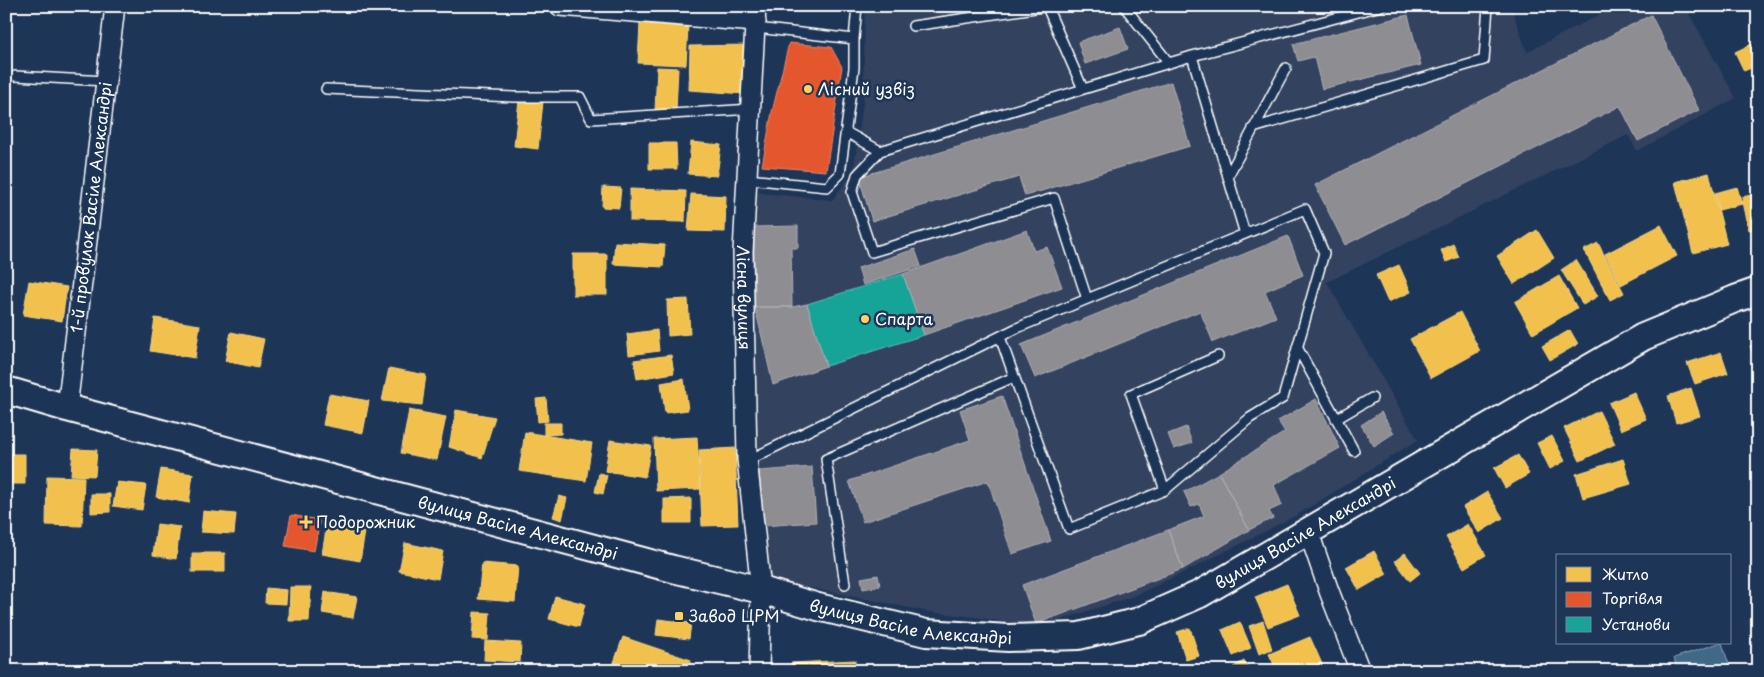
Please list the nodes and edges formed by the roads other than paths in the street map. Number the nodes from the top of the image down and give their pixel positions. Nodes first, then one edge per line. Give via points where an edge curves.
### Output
1 (115, 6) edge
2 (560, 6) edge
3 (857, 6) edge
4 (1048, 6) edge
5 (1124, 6) edge
6 (1381, 6) edge
7 (1488, 6) edge
8 (756, 19) edge
9 (914, 26) dead end
10 (854, 39) junction
11 (1192, 56) junction
12 (1169, 63) junction
13 (1286, 68) dead end
14 (15, 76) dead end
15 (106, 81) junction
16 (326, 89) dead end
17 (1083, 89) junction
18 (752, 109) junction
19 (1253, 128) junction
20 (846, 132) junction
21 (880, 151) junction
22 (1228, 176) junction
23 (748, 179) junction
24 (1245, 234) junction
25 (1758, 292) edge
26 (1086, 299) junction
27 (1000, 337) junction
28 (1297, 347) junction
29 (1218, 356) dead end
30 (1014, 377) junction
31 (6, 390) edge
32 (1372, 398) dead end
33 (66, 408) junction
34 (1336, 419) junction
35 (1354, 451) dead end
36 (747, 459) junction
37 (1165, 490) junction
38 (1308, 530) junction
39 (845, 584) dead end
40 (760, 590) junction
41 (759, 671) edge
42 (1360, 671) edge

1 - 15 street, 1-й провулок Васіле Александрі
2 - 8 street
3 - 10 lane
4 - 9 lane
4 - 17 lane
5 - 12 lane
6 - 11 lane
7 - 19 lane via 1484,60
8 - 10 lane
8 - 18 street, Лісна вулиця
10 - 20 lane
11 - 12 lane
11 - 22 lane
12 - 17 lane
13 - 19 lane
14 - 15 lane
15 - 33 street, 1-й провулок Васіле Александрі
16 - 18 lane via 580,97 591,120
17 - 21 lane
18 - 23 street, Лісна вулиця
19 - 22 lane
20 - 21 lane
20 - 23 lane via 840,174 827,187
21 - 26 lane via 857,175 852,192 872,252 1054,198
22 - 24 lane
23 - 36 street, Лісна вулиця via 743,252
24 - 26 lane
24 - 28 lane via 1305,209 1324,253
25 - 38 main road, вулиця Васіле Александрі via 1642,337
26 - 27 lane
27 - 30 lane
27 - 36 lane
28 - 34 lane
28 - 37 lane via 1283,398 1250,418
29 - 37 lane via 1130,394
30 - 37 lane via 1069,529
30 - 39 lane via 826,459
31 - 33 main road, вулиця Васіле Александрі
32 - 34 lane
33 - 40 main road, вулиця Васіле Александрі
34 - 35 lane
36 - 40 street, Лісна вулиця
38 - 40 main road, вулиця Васіле Александрі via 1200,594 1139,621 1078,636 1008,638 926,632
38 - 42 street
40 - 41 street, Лісна вулиця

